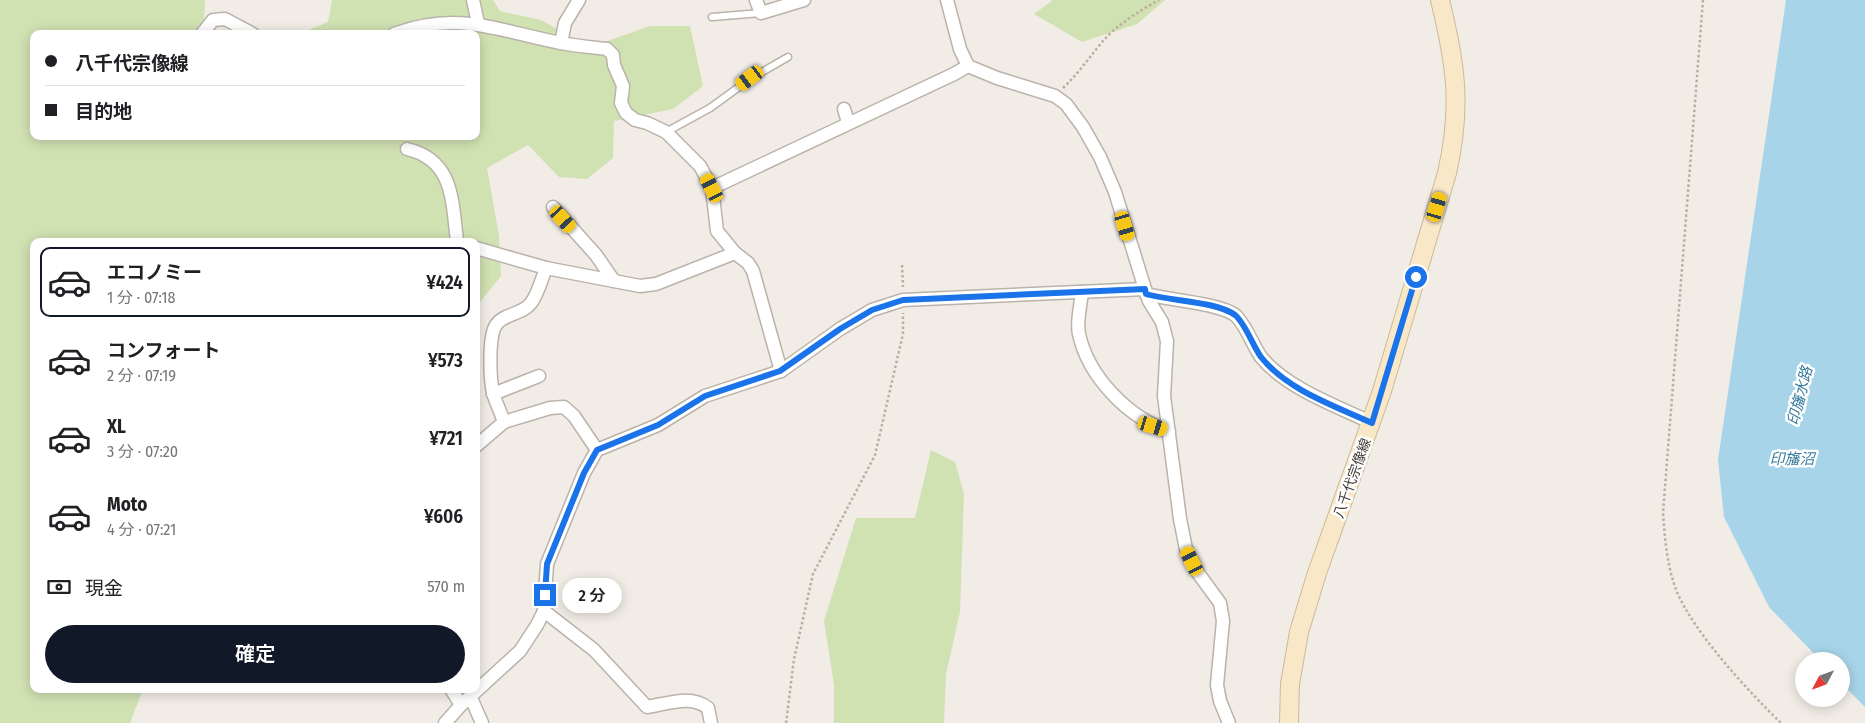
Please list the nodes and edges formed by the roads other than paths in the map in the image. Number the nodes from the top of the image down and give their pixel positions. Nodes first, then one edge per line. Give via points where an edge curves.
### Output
1 (473, 0) edge
2 (578, 0) edge
3 (756, 0) edge
4 (804, 0) edge
5 (947, 0) edge
6 (1440, 0) edge
7 (761, 14) junction
8 (712, 17) dead end
9 (478, 23) junction
10 (205, 30) edge
11 (246, 30) edge
12 (409, 30) edge
13 (561, 43) junction
14 (788, 57) dead end
15 (968, 66) junction
16 (844, 109) dead end
17 (848, 122) junction
18 (666, 132) junction
19 (407, 149) dead end
20 (712, 188) junction
21 (552, 207) dead end
22 (457, 238) edge
23 (480, 249) edge
24 (735, 253) junction
25 (546, 268) junction
26 (614, 281) junction
27 (1146, 291) junction
28 (1082, 292) junction
29 (780, 371) junction
30 (539, 376) dead end
31 (493, 394) junction
32 (504, 422) junction
33 (1372, 423) junction
34 (1169, 431) junction
35 (480, 443) edge
36 (597, 450) junction
37 (544, 611) junction
38 (480, 689) edge
39 (456, 693) edge
40 (476, 693) edge
41 (466, 702) junction
42 (445, 723) edge
43 (482, 723) edge
44 (711, 723) edge
45 (1228, 723) edge
46 (1289, 723) edge

1 - 9 street
2 - 13 street via 565,23
3 - 7 street
4 - 7 street
5 - 15 street
6 - 33 main road, 八千代宗像線 via 1457,93 1454,145
7 - 8 lane
9 - 12 street via 438,22
9 - 13 street
10 - 11 street via 213,20 225,19
13 - 18 street via 607,49 623,86 621,103 626,113 634,120
14 - 18 lane via 750,78 710,108
15 - 17 street
15 - 27 street via 1055,96 1066,104 1100,157 1115,192
16 - 17 street
17 - 20 street
18 - 20 street via 700,166
19 - 22 street via 419,152 436,163 445,176 452,199
20 - 24 street via 718,231
21 - 26 street via 596,255
23 - 25 street
24 - 26 street via 656,284 640,286
24 - 29 street via 753,271
25 - 26 street
25 - 31 street via 531,303 495,326 491,367
27 - 28 street
27 - 33 street via 1236,315 1262,357 1278,373 1304,391
27 - 34 street via 1162,322 1167,341 1164,396
28 - 29 street via 903,300 872,310
28 - 34 street via 1078,332 1087,358 1124,406 1153,426
29 - 36 street via 705,396 658,425
30 - 31 street
31 - 32 street
32 - 35 street
32 - 36 street via 564,407
33 - 46 main road, 八千代宗像線 via 1299,632 1290,684
34 - 45 street via 1186,549 1198,573 1220,603 1223,621 1217,685
36 - 37 street via 584,473 547,564
37 - 38 street via 520,651
37 - 44 street via 594,650 647,707 687,700 701,702 708,708
39 - 41 street
40 - 41 street
41 - 42 street
41 - 43 street

